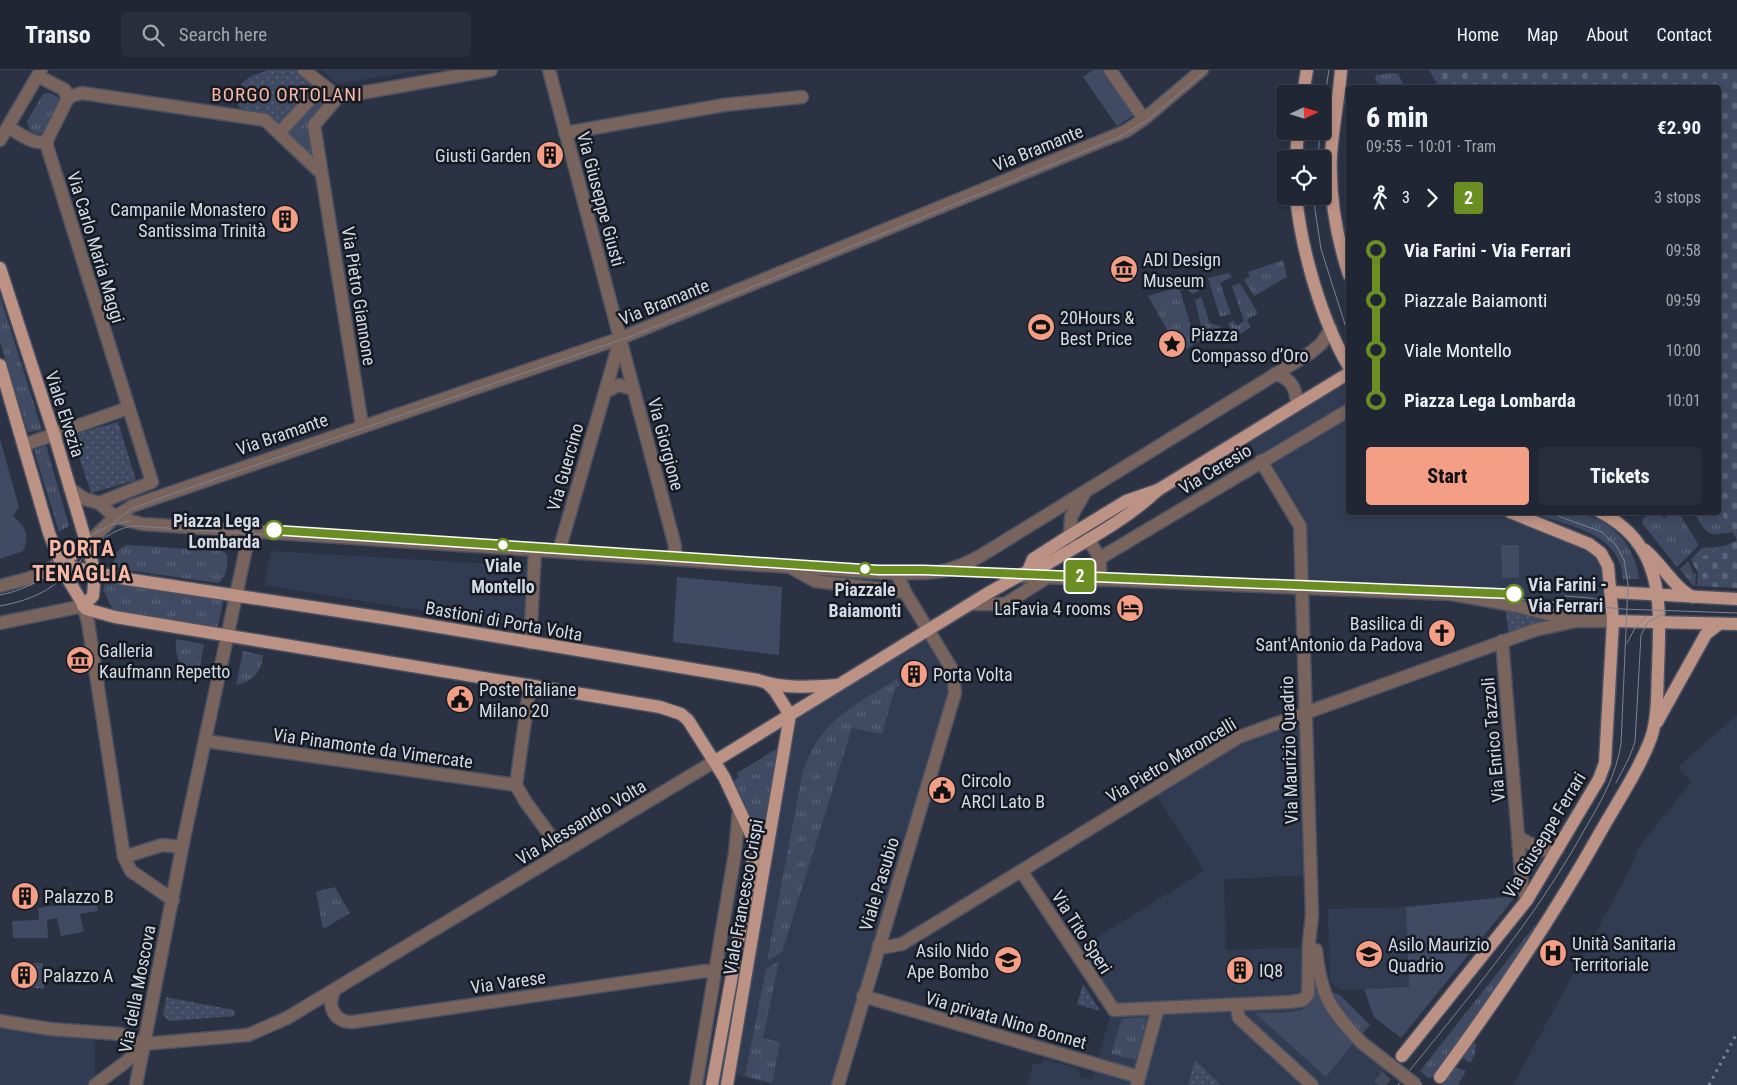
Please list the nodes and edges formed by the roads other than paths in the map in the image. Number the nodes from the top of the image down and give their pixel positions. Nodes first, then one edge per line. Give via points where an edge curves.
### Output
1 (304, 70) edge
2 (491, 70) edge
3 (549, 70) edge
4 (1110, 70) edge
5 (1202, 70) edge
6 (1307, 70) edge
7 (1341, 70) edge
8 (40, 73) edge
9 (1304, 85) edge
10 (322, 87) junction
11 (802, 97) dead end
12 (338, 98) junction
13 (67, 100) junction
14 (1144, 119) junction
15 (8, 126) junction
16 (279, 133) junction
17 (565, 133) junction
18 (0, 140) edge
19 (47, 140) junction
20 (321, 173) junction
21 (1298, 205) edge
22 (1346, 265) edge
23 (0, 268) edge
24 (1331, 328) junction
25 (620, 338) junction
26 (1346, 361) edge
27 (0, 365) edge
28 (1275, 374) junction
29 (1346, 375) edge
30 (633, 389) junction
31 (605, 392) junction
32 (1297, 404) junction
33 (128, 408) junction
34 (1346, 412) edge
35 (362, 425) junction
36 (54, 434) junction
37 (24, 445) junction
38 (1261, 461) junction
39 (70, 488) junction
40 (1076, 499) junction
41 (99, 503) junction
42 (1518, 515) edge
43 (1605, 515) edge
44 (115, 517) junction
45 (250, 530) junction
46 (1090, 533) junction
47 (1070, 536) junction
48 (87, 544) junction
49 (1642, 548) junction
50 (535, 550) junction
51 (559, 552) junction
52 (1100, 558) junction
53 (674, 559) junction
54 (60, 564) junction
55 (787, 566) junction
56 (95, 572) junction
57 (897, 573) junction
58 (1023, 573) junction
59 (1048, 577) junction
60 (1100, 580) junction
61 (0, 586) edge
62 (1302, 588) junction
63 (905, 592) junction
64 (1612, 592) junction
65 (236, 595) junction
66 (1658, 595) junction
67 (1695, 597) junction
68 (1737, 599) edge
69 (971, 604) junction
70 (83, 606) junction
71 (1576, 621) junction
72 (1613, 621) junction
73 (1659, 622) junction
74 (0, 623) edge
75 (1719, 624) junction
76 (1737, 624) edge
77 (928, 630) junction
78 (228, 635) junction
79 (1502, 641) junction
80 (530, 643) junction
81 (766, 683) junction
82 (530, 685) junction
83 (837, 685) junction
84 (1306, 713) junction
85 (790, 715) junction
86 (1654, 727) junction
87 (204, 741) junction
88 (715, 761) junction
89 (516, 785) junction
90 (739, 810) junction
91 (1518, 837) junction
92 (182, 847) junction
93 (1558, 849) junction
94 (563, 853) junction
95 (124, 857) junction
96 (1022, 872) junction
97 (173, 900) junction
98 (1527, 900) junction
99 (1312, 915) junction
100 (879, 945) junction
101 (714, 972) junction
102 (335, 990) junction
103 (863, 996) junction
104 (1236, 1004) junction
105 (1158, 1008) junction
106 (0, 1021) edge
107 (143, 1044) junction
108 (1402, 1056) tunnel mouth
109 (1440, 1077) dead end
110 (1138, 1081) edge
111 (96, 1085) edge
112 (136, 1085) edge
113 (696, 1085) edge
114 (712, 1085) edge
115 (727, 1085) edge
116 (838, 1085) edge
117 (1312, 1085) edge
118 (1416, 1085) edge

1 - 10 street
2 - 12 street
3 - 17 street, Via Giuseppe Giusti
4 - 14 street
5 - 14 street, Via Bramante
6 - 9 main road
7 - 22 main road via 1331,178 1336,232
8 - 13 street via 65,90
8 - 15 street
10 - 12 street
10 - 16 street
11 - 17 street via 724,105
12 - 20 street, Via Pietro Giannone via 314,125
13 - 16 street via 82,92 231,114 265,120
13 - 19 street
14 - 25 street, Via Bramante via 1117,135
15 - 18 street
15 - 19 street via 36,142
16 - 20 street
17 - 25 street, Via Giuseppe Giusti
19 - 33 street, Via Carlo Maria Maggi
20 - 35 street, Via Pietro Giannone
21 - 24 main road via 1308,262
23 - 36 main road, Viale Elvezia
24 - 26 main road
24 - 28 street via 1317,348
25 - 30 street, Via Giorgione
25 - 31 street, Via Guercino
25 - 35 street, Via Bramante
27 - 37 main road
28 - 32 street via 1290,381
28 - 40 street via 1091,486
29 - 32 main road, Via Ceresio
30 - 31 street via 619,385
30 - 53 street, Via Giorgione via 675,546
31 - 51 street, Via Guercino
32 - 46 main road, Via Ceresio via 1158,490 1126,501
33 - 36 street
33 - 41 street via 152,482
34 - 38 street, Via Ceresio
35 - 44 street, Via Bramante via 132,506
36 - 37 street
36 - 39 main road, Viale Elvezia
37 - 54 main road via 48,533
38 - 52 street, Via Ceresio
38 - 62 street, Via Maurizio Quadrio via 1300,526
39 - 41 street via 85,499
39 - 48 main road, Viale Elvezia
40 - 46 street via 1077,519
40 - 47 street
40 - 57 street via 957,568 939,573
41 - 44 street
42 - 64 main road, Via Giuseppe Ferrari via 1598,550 1608,566
43 - 49 main road via 1620,523
44 - 45 street via 150,525
44 - 48 street, Via Bramante
45 - 50 street
45 - 65 street, Via della Moscova
46 - 47 main road
46 - 52 street
46 - 58 main road via 1037,570
47 - 58 main road via 1033,560
48 - 54 main road
48 - 56 main road, Viale Elvezia
49 - 66 main road
49 - 67 main road via 1661,564 1683,591
50 - 51 street
50 - 80 street
51 - 53 street
52 - 60 street
53 - 55 street
54 - 56 main road, Bastioni di Porta Volta
54 - 61 street via 30,578
54 - 70 main road
55 - 57 street
55 - 63 street via 815,581
56 - 65 main road, Bastioni di Porta Volta
56 - 70 main road via 93,596
57 - 63 street
58 - 59 street
58 - 69 main road, Via Alessandro Volta
59 - 60 street
59 - 69 street via 1005,604
60 - 62 street
62 - 71 street via 1451,594
62 - 84 street, Via Maurizio Quadrio
63 - 77 street
64 - 66 main road
64 - 72 main road, Via Giuseppe Ferrari
65 - 78 street, Via della Moscova
65 - 80 main road, Bastioni di Porta Volta
66 - 67 main road
66 - 73 main road
67 - 68 main road
69 - 77 main road, Via Alessandro Volta
70 - 74 street
70 - 78 main road via 115,617
70 - 95 street
71 - 72 street
71 - 79 street, Via Pietro Maroncelli
72 - 73 main road
72 - 93 main road, Via Giuseppe Ferrari via 1605,763
73 - 75 main road
73 - 86 main road
75 - 76 main road
75 - 86 main road via 1706,634
77 - 83 main road, Via Alessandro Volta
77 - 100 street, Viale Pasubio via 953,671 955,692
78 - 82 main road
78 - 87 street, Via della Moscova
79 - 84 street, Via Pietro Maroncelli
79 - 91 street, Via Enrico Tazzoli
80 - 81 main road, Bastioni di Porta Volta
81 - 83 main road, Bastioni di Porta Volta via 812,687
81 - 85 main road
82 - 88 main road via 660,707 681,714
82 - 89 street
83 - 85 main road, Via Alessandro Volta
84 - 96 street, Via Pietro Maroncelli via 1240,737
84 - 99 street, Via Maurizio Quadrio
85 - 88 main road, Via Alessandro Volta
85 - 115 main road, Viale Francesco Crispi
86 - 109 main road via 1644,752 1566,893
87 - 89 street, Via Pinamonte da Vimercate
87 - 92 street, Via della Moscova
88 - 90 main road, Viale Francesco Crispi
88 - 94 street, Via Alessandro Volta
89 - 94 street
90 - 101 street, Viale Francesco Crispi via 735,853
90 - 114 main road, Viale Francesco Crispi via 754,841 756,857
91 - 93 street via 1542,850
91 - 98 street, Via Enrico Tazzoli via 1523,890
92 - 95 street via 162,845
92 - 97 street, Via della Moscova
93 - 98 main road, Via Giuseppe Ferrari
94 - 102 street, Via Alessandro Volta
95 - 97 street via 131,871
96 - 100 street, Via Pietro Maroncelli via 902,944
96 - 105 street, Via Tito Speri via 1114,1010
97 - 107 street, Via della Moscova
98 - 108 main road, Via Giuseppe Ferrari
99 - 104 street, Via Maurizio Quadrio via 1307,997 1303,1000
99 - 118 street, bridge via 1325,997 1362,1043
100 - 103 street, Viale Pasubio
101 - 102 street, Via Varese via 347,1023 332,1010
101 - 113 street, Viale Francesco Crispi
102 - 107 street, Via Alessandro Volta via 287,1018 248,1035
103 - 110 street, Via privata Nino Bonnet
103 - 116 street, Viale Pasubio
104 - 105 street
104 - 117 street via 1239,1018
105 - 110 street
106 - 107 street via 50,1029 120,1034
107 - 111 street via 121,1067
107 - 112 street, Via della Moscova

